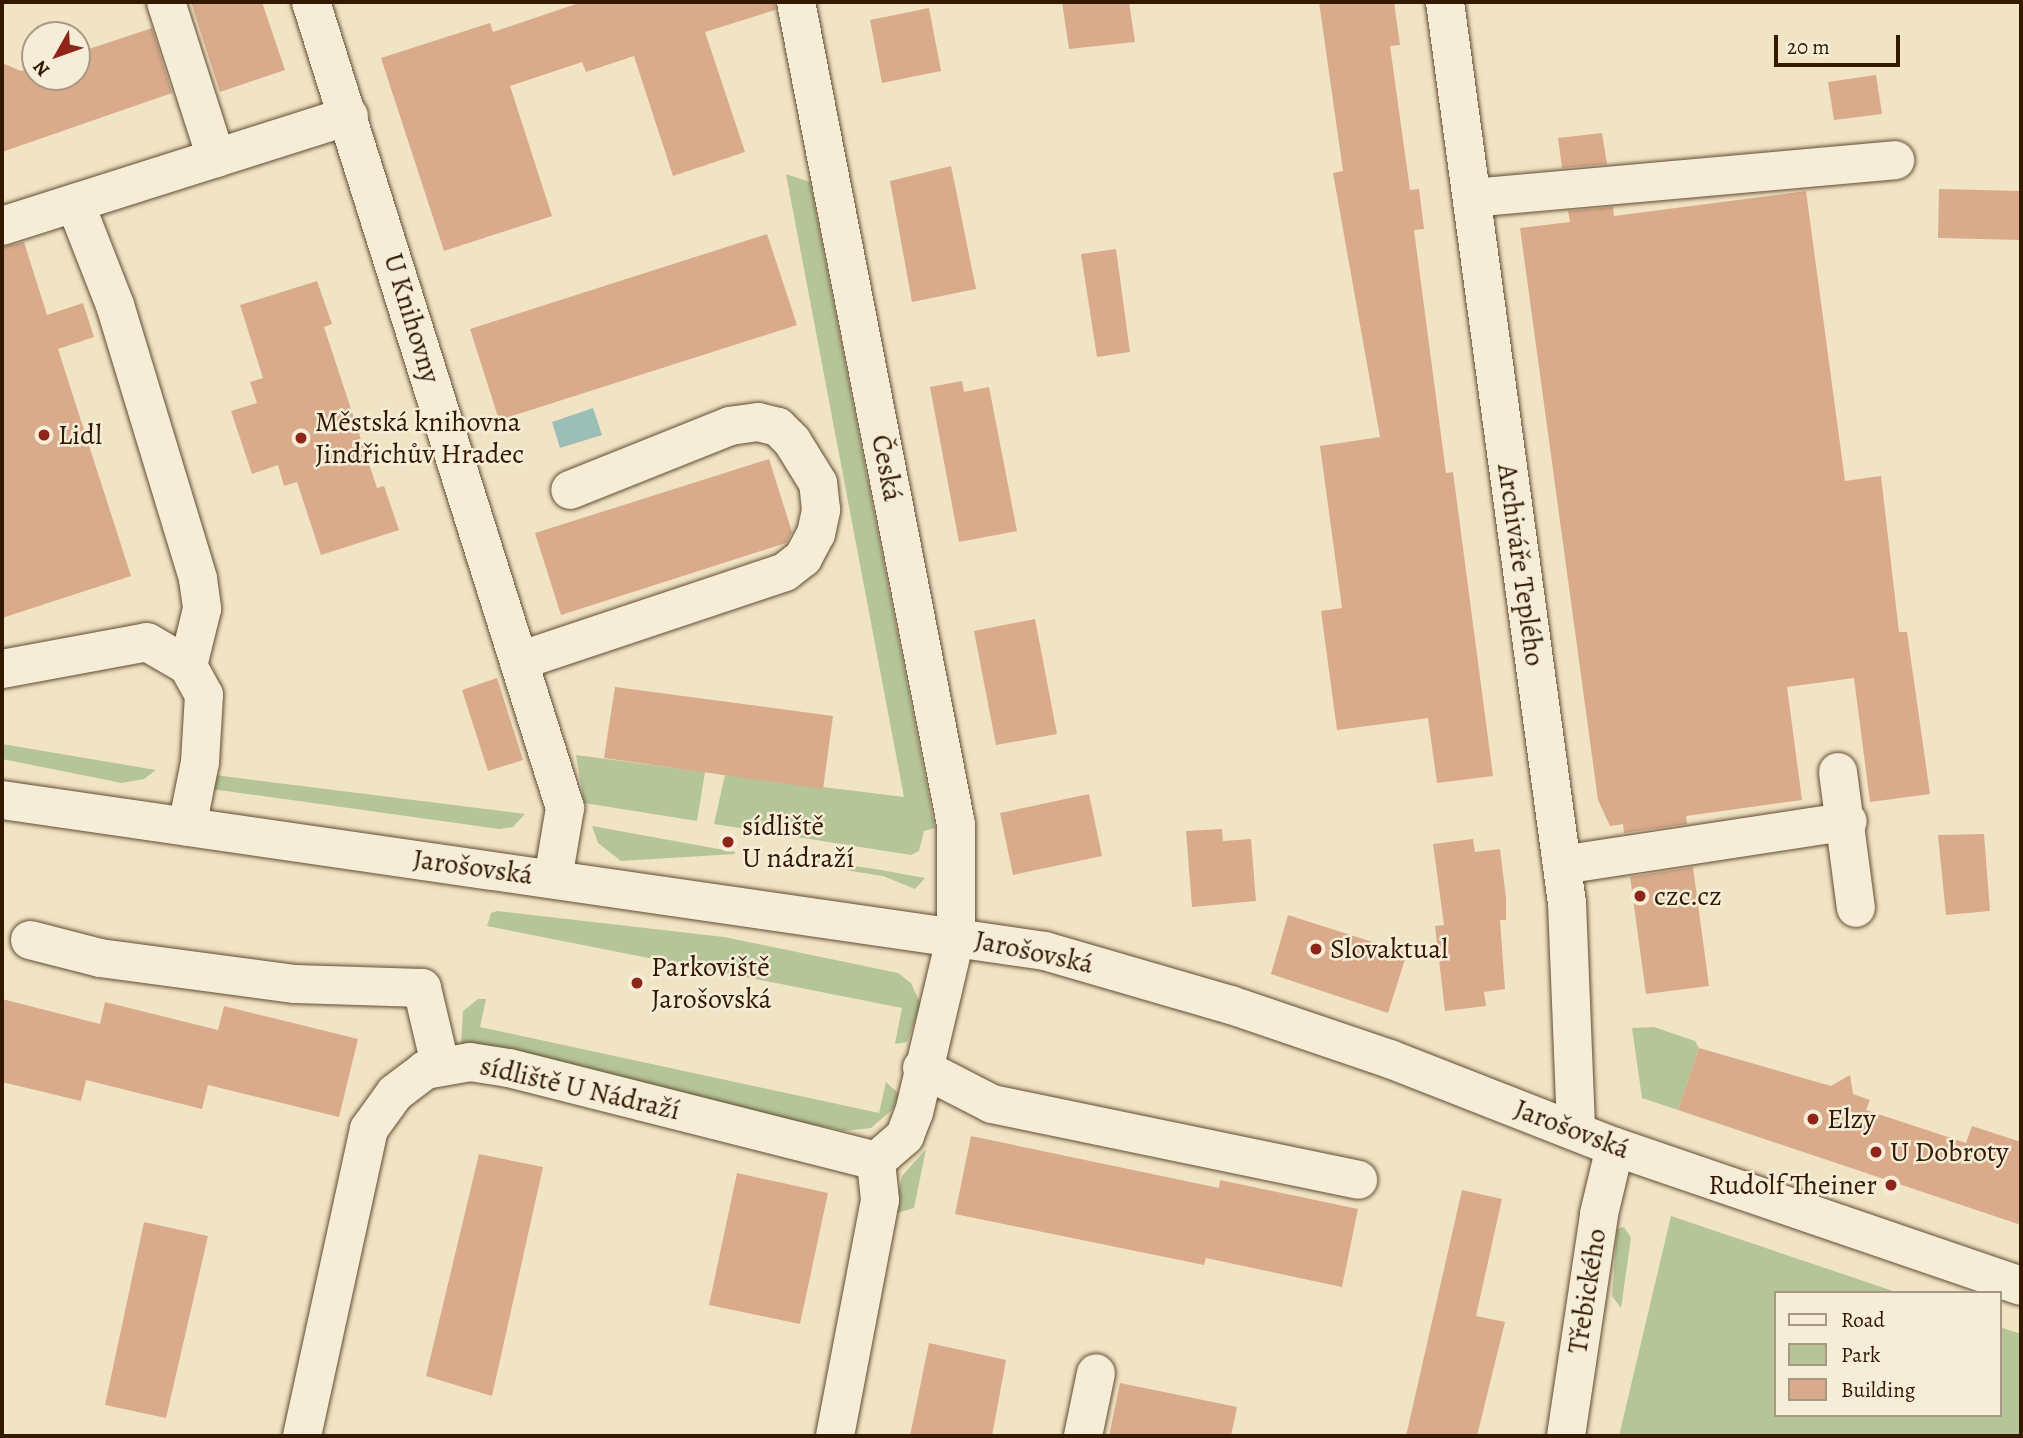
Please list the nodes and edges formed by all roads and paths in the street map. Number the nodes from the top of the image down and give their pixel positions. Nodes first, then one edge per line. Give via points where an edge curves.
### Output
1 (166, 2) edge
2 (311, 2) edge
3 (796, 2) edge
4 (1445, 2) edge
5 (349, 116) junction
6 (216, 158) junction
7 (1895, 160) dead end
8 (1472, 198) junction
9 (75, 203) junction
10 (2, 226) edge
11 (570, 490) dead end
12 (519, 662) junction
13 (188, 666) junction
14 (2, 669) edge
15 (1839, 772) dead end
16 (2, 800) edge
17 (1848, 821) junction
18 (187, 827) junction
19 (1562, 864) junction
20 (553, 878) junction
21 (1856, 908) dead end
22 (956, 935) junction
23 (30, 940) dead end
24 (440, 1064) junction
25 (922, 1068) junction
26 (1576, 1129) junction
27 (1615, 1147) junction
28 (876, 1161) junction
29 (1358, 1180) dead end
30 (2021, 1286) edge
31 (1096, 1373) dead end
32 (302, 1436) edge
33 (835, 1436) edge
34 (1083, 1436) edge
35 (1566, 1436) edge

1 - 6 street
2 - 5 street, U Knihovny
3 - 22 street, Česká via 956,824
4 - 8 street, Archiváře Teplého
5 - 6 street
5 - 12 street, U Knihovny
6 - 9 street
7 - 8 street
8 - 19 street, Archiváře Teplého
9 - 10 street
9 - 13 street via 115,305 198,579 202,609
11 - 12 street via 730,426 758,422 778,427 792,441 818,483 821,510 816,534 803,558 785,572
12 - 20 street, U Knihovny via 565,808
13 - 14 street via 147,642
13 - 18 street via 204,695 200,762
15 - 17 street
16 - 18 street, Jarošovská
17 - 19 street
17 - 21 street
18 - 20 street, Jarošovská
19 - 26 street, Archiváře Teplého
20 - 22 street, Jarošovská
22 - 25 street
22 - 26 street, Jarošovská via 1045,951 1231,1005
23 - 24 street via 100,958 295,984 422,988
24 - 28 street, sídliště U Nádraží via 470,1062 509,1068
24 - 32 street, sídliště U Nádraží via 407,1081 369,1129
25 - 28 street via 905,1136
25 - 29 street via 992,1104
26 - 27 street, Jarošovská
27 - 30 street, Jarošovská
27 - 35 street, Třebického via 1599,1214
28 - 33 street via 880,1200
31 - 34 street

